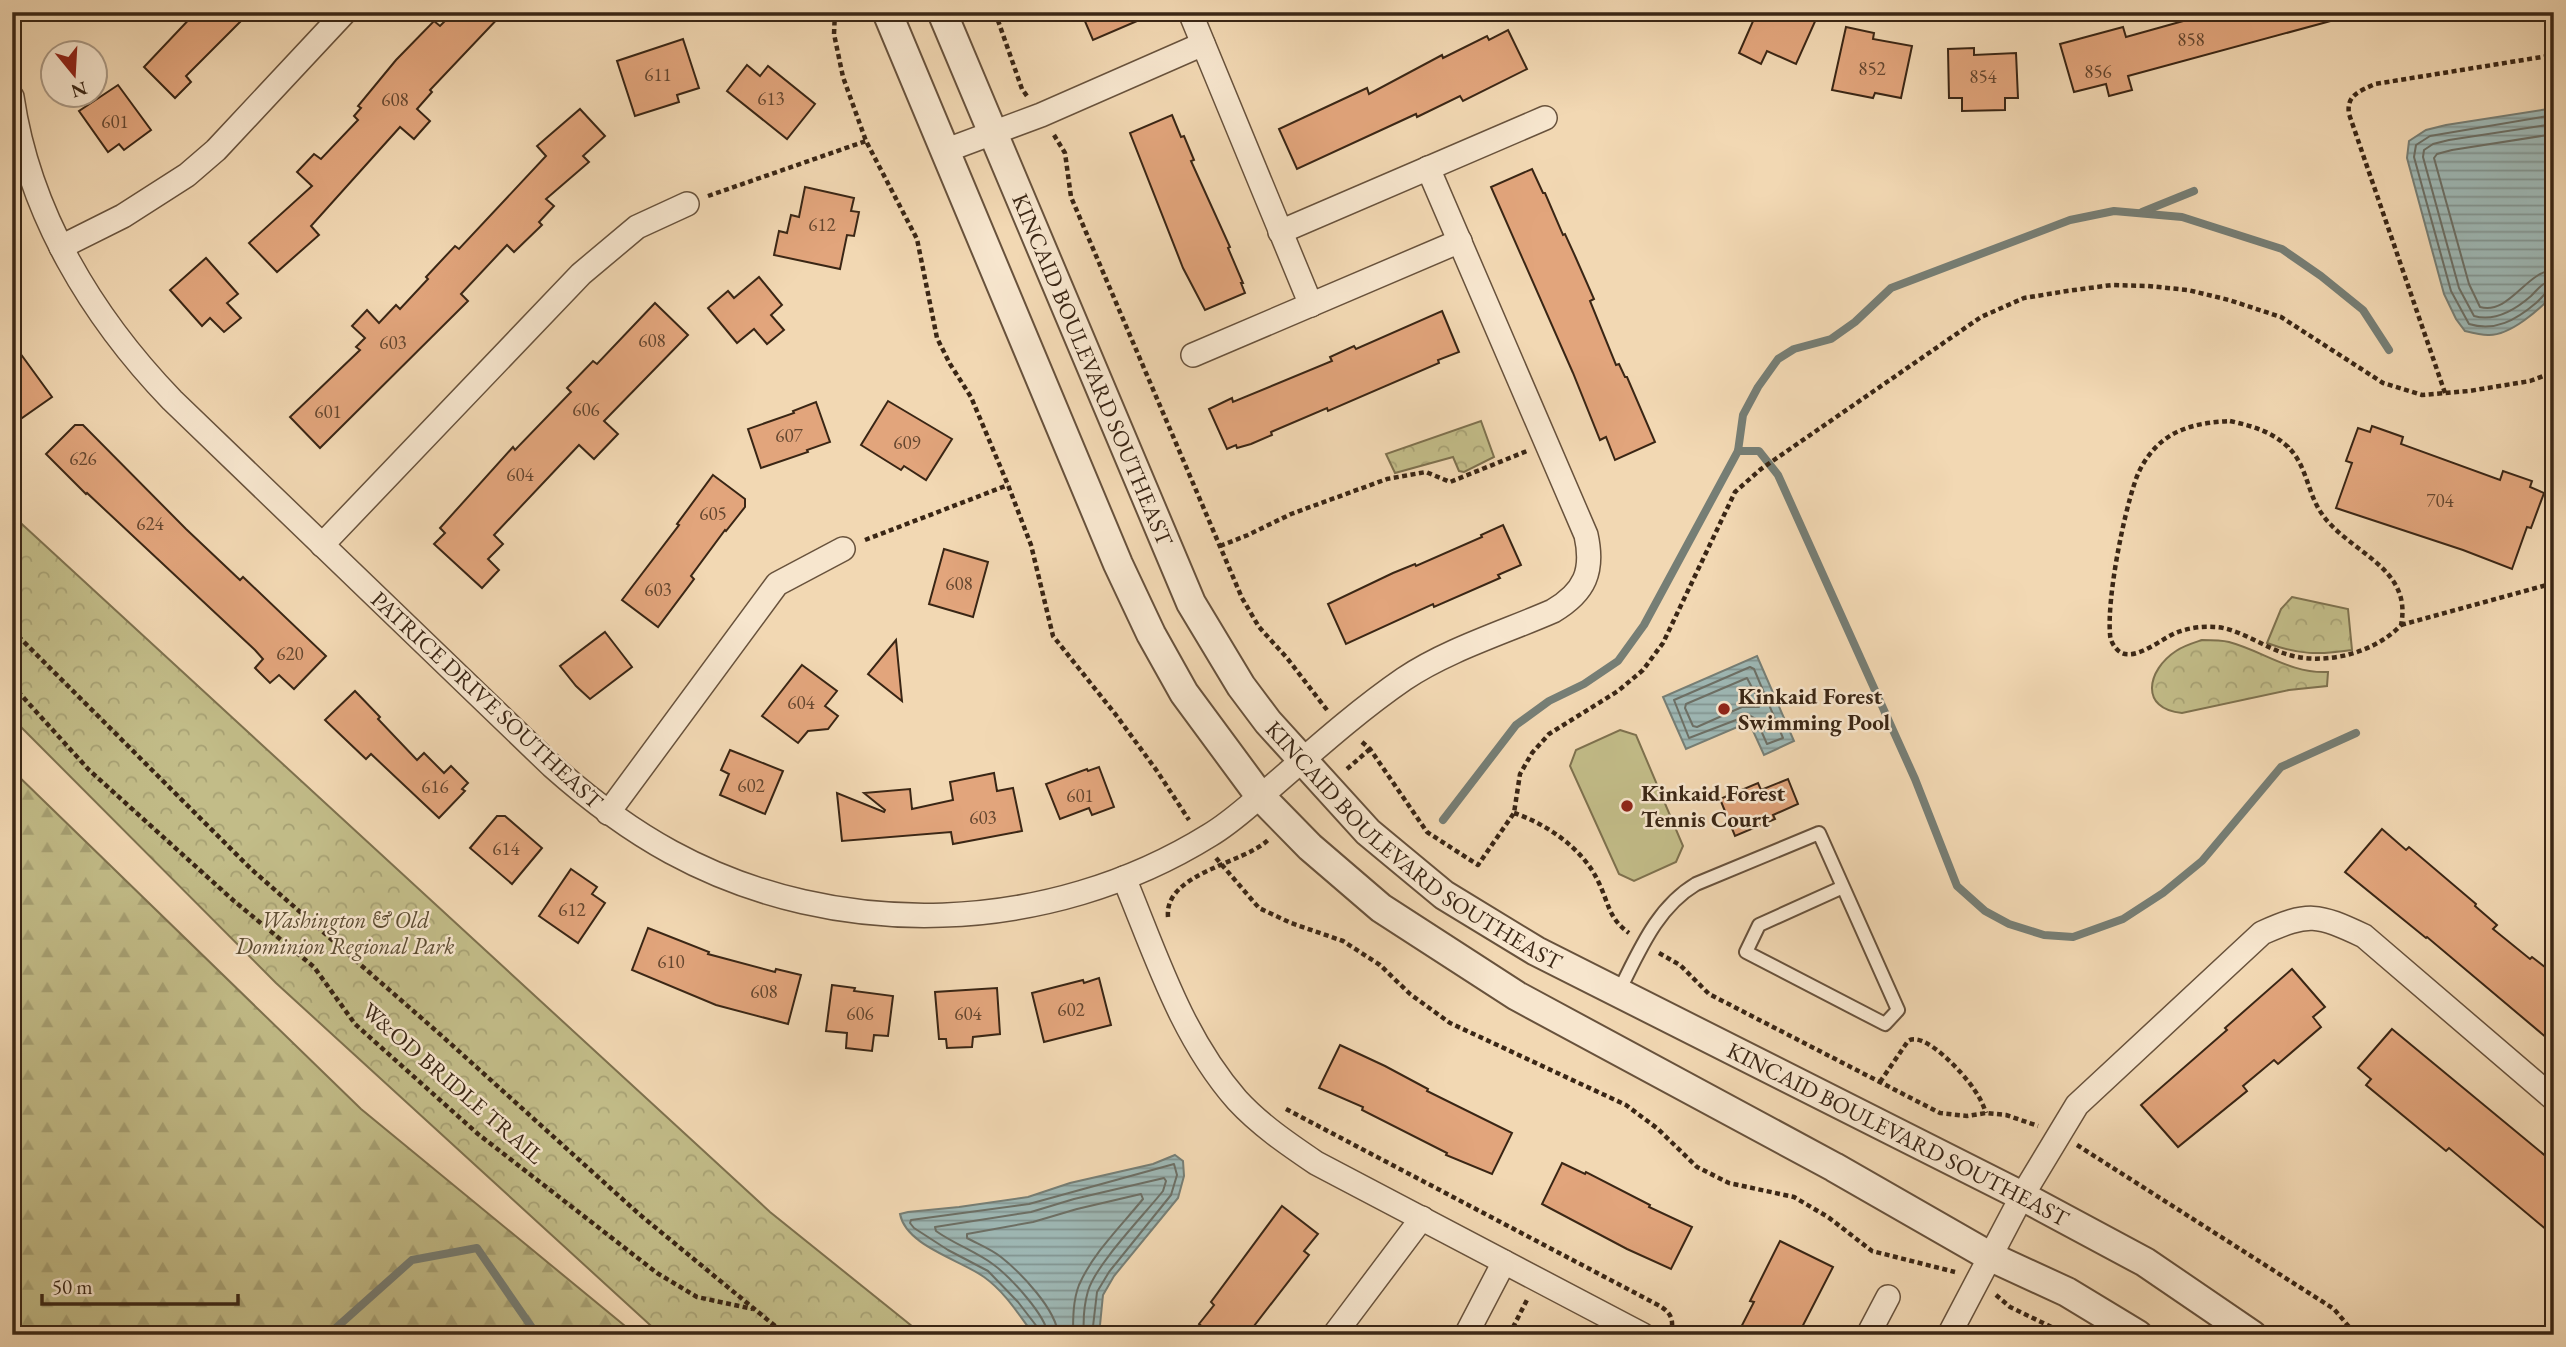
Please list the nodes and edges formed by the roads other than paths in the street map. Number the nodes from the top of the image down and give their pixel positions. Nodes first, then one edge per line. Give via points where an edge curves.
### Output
1 (345, 12) edge
2 (887, 12) edge
3 (942, 12) edge
4 (1190, 12) edge
5 (1203, 44) junction
6 (12, 97) edge
7 (1545, 118) dead end
8 (993, 134) junction
9 (947, 150) junction
10 (1428, 168) junction
11 (687, 204) road end
12 (1280, 232) junction
13 (1460, 241) junction
14 (61, 247) junction
15 (1311, 304) junction
16 (1193, 355) dead end
17 (322, 545) junction
18 (843, 549) road end
19 (1302, 761) junction
20 (1260, 796) junction
21 (608, 813) junction
22 (1124, 878) junction
23 (1843, 887) junction
24 (1618, 993) junction
25 (2554, 1099) edge
26 (2022, 1196) junction
27 (1422, 1218) junction
28 (1991, 1257) junction
29 (1504, 1262) junction
30 (1888, 1297) dead end
31 (1334, 1335) edge
32 (1466, 1335) edge
33 (1643, 1335) edge
34 (1868, 1335) edge
35 (1949, 1335) edge
36 (2138, 1335) edge
37 (2252, 1335) edge

1 - 14 street via 187,175 123,216
2 - 9 street
3 - 8 street, KINCAID BOULEVARD SOUTHEAST
4 - 5 street
5 - 8 street
5 - 12 street
6 - 14 street, PATRICE DRIVE SOUTHEAST via 34,184
7 - 10 street
8 - 9 street
8 - 19 street, KINCAID BOULEVARD SOUTHEAST via 1191,603 1241,686
9 - 20 street via 1151,634 1184,693
10 - 12 street
10 - 13 street, PATRICE DRIVE SOUTHEAST
11 - 17 street via 637,227 581,274
12 - 15 street
13 - 15 street
13 - 19 street, PATRICE DRIVE SOUTHEAST via 1586,535 1588,571 1569,602 1406,678
14 - 17 street, PATRICE DRIVE SOUTHEAST via 99,312 146,373
15 - 16 street
17 - 21 street, PATRICE DRIVE SOUTHEAST via 552,766
18 - 21 street via 777,584
19 - 20 street, PATRICE DRIVE SOUTHEAST
19 - 24 street, KINCAID BOULEVARD SOUTHEAST via 1368,832 1444,895 1536,951
20 - 22 street, PATRICE DRIVE SOUTHEAST via 1211,835
20 - 28 street via 1381,908 1517,996
21 - 22 street, PATRICE DRIVE SOUTHEAST via 672,853 717,874 776,895 850,911 925,916 1000,911 1074,896
22 - 27 street via 1183,1023 1209,1066 1239,1102 1316,1163
23 - 23 lane via 1898,1010 1885,1024 1746,952 1759,925
23 - 24 lane via 1819,832 1696,884 1665,909
24 - 26 street, KINCAID BOULEVARD SOUTHEAST
25 - 26 street via 2364,936 2328,919 2295,918 2262,933 2077,1105
26 - 28 street
26 - 37 street, KINCAID BOULEVARD SOUTHEAST via 2145,1262
27 - 29 street
27 - 31 street
28 - 35 street
28 - 36 street via 2067,1292
29 - 32 street
29 - 33 street
30 - 34 street

